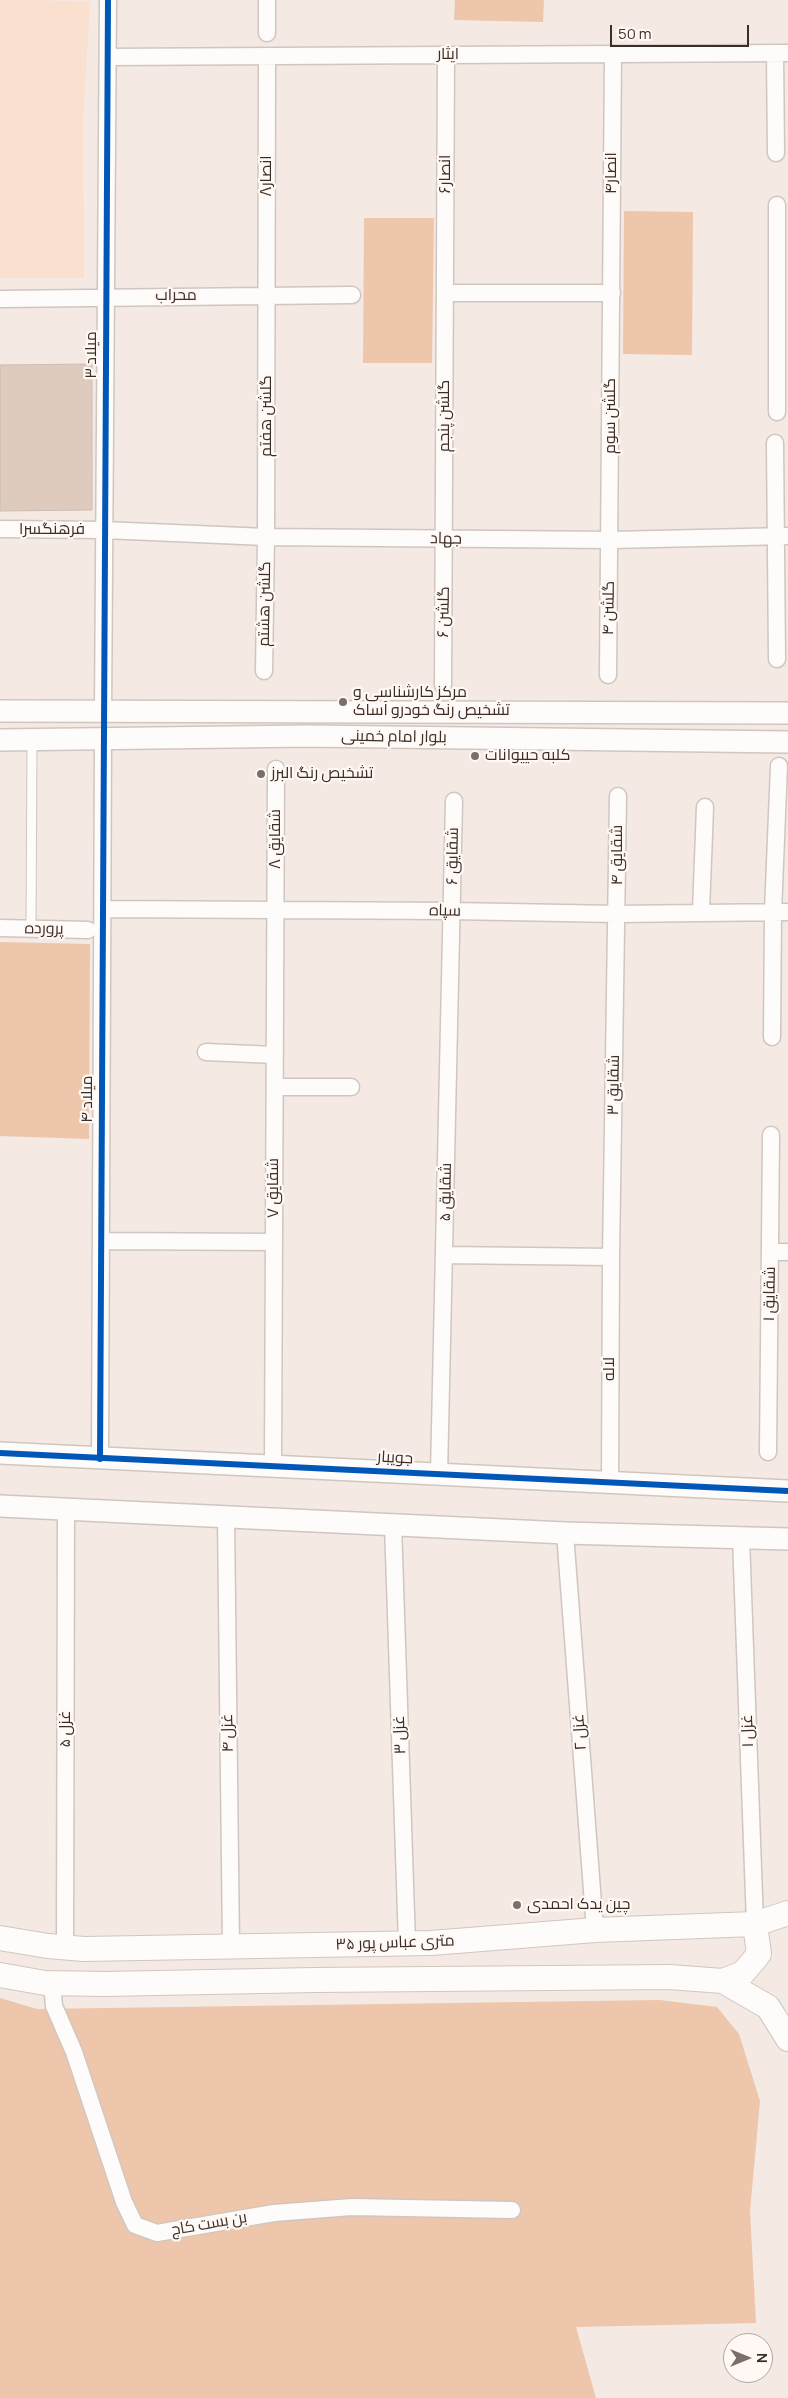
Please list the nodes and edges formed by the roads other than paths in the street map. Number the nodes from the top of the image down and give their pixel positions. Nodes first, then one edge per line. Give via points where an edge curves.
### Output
1 (108, 0) edge
2 (266, 0) edge
3 (267, 33) dead end
4 (781, 53) edge
5 (613, 54) junction
6 (446, 55) junction
7 (267, 56) junction
8 (108, 57) junction
9 (776, 153) dead end
10 (777, 205) dead end
11 (782, 277) edge
12 (445, 293) junction
13 (612, 293) junction
14 (352, 295) dead end
15 (106, 296) junction
16 (267, 296) junction
17 (0, 298) edge
18 (777, 412) dead end
19 (775, 443) dead end
20 (0, 530) edge
21 (104, 530) junction
22 (782, 536) edge
23 (266, 537) junction
24 (445, 538) junction
25 (611, 540) junction
26 (777, 659) dead end
27 (264, 671) dead end
28 (608, 675) dead end
29 (443, 685) dead end
30 (103, 710) junction
31 (0, 711) edge
32 (788, 713) edge
33 (0, 740) edge
34 (32, 740) junction
35 (104, 740) junction
36 (788, 742) edge
37 (779, 766) dead end
38 (276, 768) dead end
39 (618, 796) dead end
40 (454, 801) dead end
41 (705, 807) dead end
42 (103, 909) junction
43 (276, 910) junction
44 (452, 911) junction
45 (701, 912) junction
46 (780, 912) edge
47 (617, 914) junction
48 (0, 928) edge
49 (31, 929) junction
50 (88, 930) dead end
51 (772, 1037) dead end
52 (206, 1052) dead end
53 (275, 1055) junction
54 (275, 1087) junction
55 (351, 1087) dead end
56 (771, 1135) dead end
57 (102, 1241) junction
58 (274, 1242) junction
59 (771, 1252) junction
60 (788, 1252) edge
61 (444, 1255) junction
62 (611, 1256) junction
63 (768, 1452) dead end
64 (0, 1453) edge
65 (100, 1459) junction
66 (273, 1466) junction
67 (439, 1474) junction
68 (610, 1482) junction
69 (788, 1491) edge
70 (0, 1506) edge
71 (66, 1510) junction
72 (226, 1518) junction
73 (393, 1525) junction
74 (566, 1533) junction
75 (741, 1538) junction
76 (788, 1539) edge
77 (788, 1913) edge
78 (755, 1924) junction
79 (595, 1930) junction
80 (0, 1938) edge
81 (406, 1944) junction
82 (65, 1948) junction
83 (231, 1948) junction
84 (0, 1976) edge
85 (723, 1980) junction
86 (57, 1983) junction
87 (788, 2039) edge
88 (512, 2210) dead end

1 - 8 street, میلاد ۳
2 - 3 street
4 - 5 street, ایثار
4 - 9 street
5 - 6 street, ایثار
5 - 13 street, انصار۴
6 - 7 street, ایثار
6 - 12 street, انصار۶
7 - 8 street, ایثار
7 - 16 street, انصار۸
8 - 15 street, میلاد ۳
10 - 11 street
11 - 18 street
12 - 13 street
12 - 24 street, گلشن پنجم
13 - 25 street, گلشن سوم
14 - 16 street, محراب
15 - 16 street, محراب
15 - 17 street, محراب
15 - 21 street, میلاد ۳
16 - 23 street, گلشن هفتم
19 - 22 street
20 - 21 street, فرهنگسرا
21 - 23 street, جهاد
21 - 30 street, میلاد ۳
22 - 25 street, جهاد
22 - 26 street
23 - 24 street, جهاد
23 - 27 street, گلشن هشتم
24 - 25 street, جهاد
24 - 29 street, گلشن ۶
25 - 28 street, گلشن ۴
30 - 31 street, بلوار امام خمینی
30 - 32 street, بلوار امام خمینی
30 - 35 street
33 - 34 street, بلوار امام خمینی
34 - 35 street, بلوار امام خمینی
34 - 49 lane
35 - 36 street, بلوار امام خمینی via 307,736
35 - 42 street, میلاد ۴
37 - 46 street
38 - 43 street, شقایق ۸
39 - 47 street, شقایق ۴
40 - 44 street, شقایق ۶
41 - 45 street
42 - 43 street, سپاه
42 - 57 street, میلاد ۴
43 - 44 street, سپاه
43 - 53 street, شقایق ۷
44 - 47 street, سپاه
44 - 61 street, شقایق ۵
45 - 46 street, سپاه
45 - 47 street, سپاه
46 - 51 street
47 - 62 street, شقایق ۳
48 - 49 street, پرورده
49 - 50 street, پرورده
52 - 53 street
53 - 54 street, شقایق ۷
54 - 55 street
54 - 58 street, شقایق ۷
56 - 59 street, شقایق ۱
57 - 58 street
57 - 65 street, میلاد ۴
58 - 66 street, شقایق ۷
59 - 60 street
59 - 63 street, شقایق ۱
61 - 62 street
61 - 67 street, شقایق ۵
62 - 68 street, لاله
64 - 65 street, جویبار
65 - 66 street, جویبار
66 - 67 street, جویبار
67 - 68 street, جویبار
68 - 69 street, جویبار
70 - 71 street
71 - 72 street
71 - 82 street, غزل ۵
72 - 73 street
72 - 83 street, غزل ۴
73 - 74 street
73 - 81 street, غزل ۳
74 - 75 street
74 - 79 street, غزل ۲
75 - 76 street
75 - 78 street, غزل ۱
77 - 78 main road, ۳۵ متری عباس پور
78 - 79 main road, ۳۵ متری عباس پور
78 - 85 main road via 759,1954 743,1973
79 - 81 main road, ۳۵ متری عباس پور
80 - 82 main road, ۳۵ متری عباس پور
81 - 83 main road, ۳۵ متری عباس پور
82 - 83 main road, ۳۵ متری عباس پور
84 - 86 main road
85 - 86 main road via 669,1977
85 - 87 main road via 768,2007
86 - 88 street, بن بست کاج via 53,1994 54,2006 74,2052 124,2202 135,2224 157,2233 274,2212 352,2207

